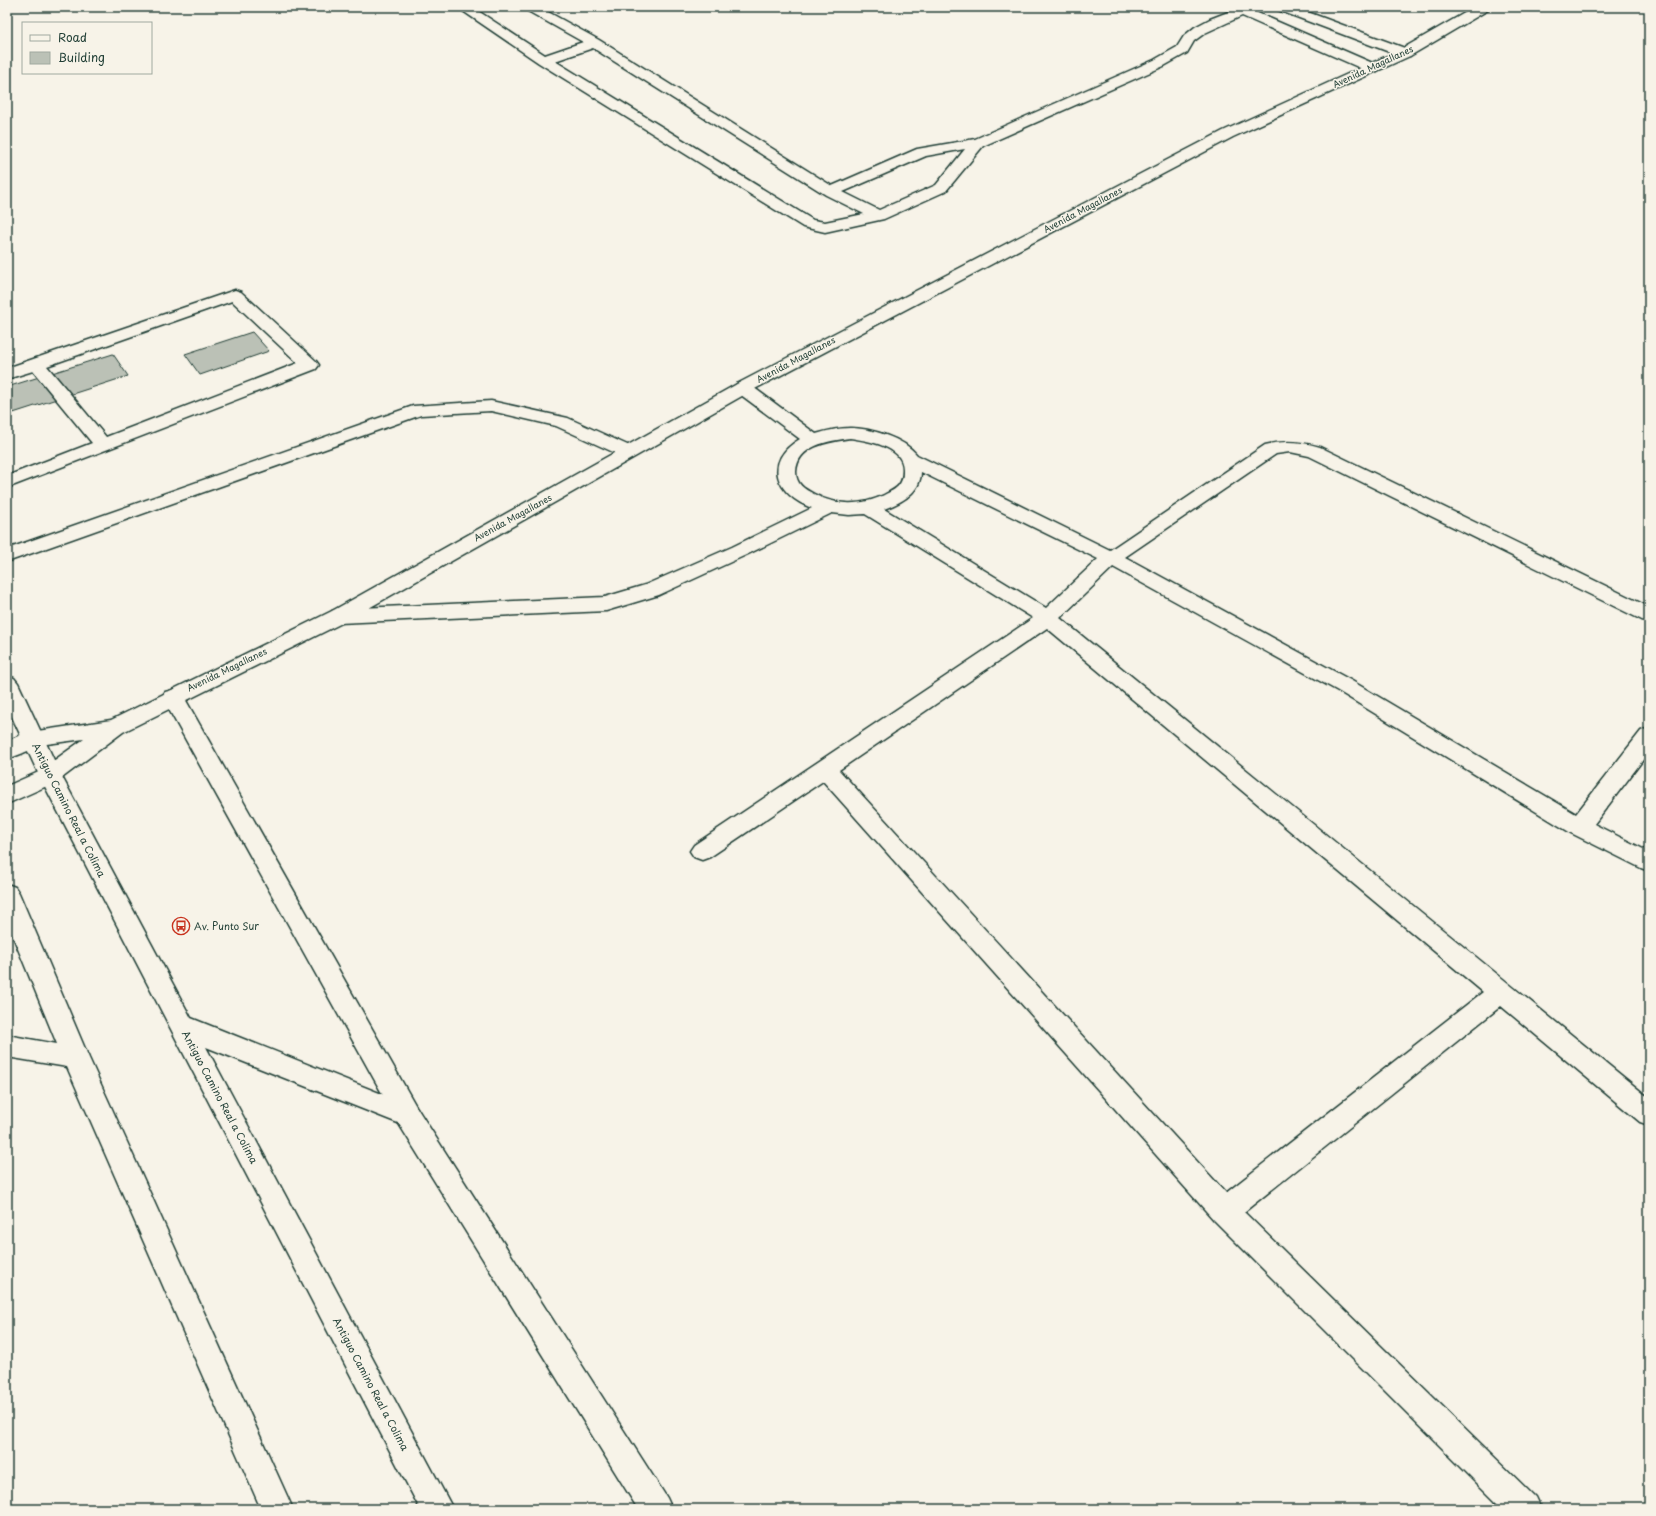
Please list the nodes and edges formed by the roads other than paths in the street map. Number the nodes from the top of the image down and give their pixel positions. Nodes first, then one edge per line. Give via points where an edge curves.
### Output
1 (463, 7) edge
2 (530, 7) edge
3 (1282, 7) edge
4 (1484, 7) edge
5 (1247, 9) edge
6 (594, 43) junction
7 (1405, 53) junction
8 (544, 60) junction
9 (1372, 68) junction
10 (978, 143) junction
11 (831, 192) junction
12 (879, 216) junction
13 (36, 364) junction
14 (7, 374) edge
15 (743, 388) junction
16 (813, 440) junction
17 (103, 445) junction
18 (628, 452) junction
19 (910, 459) junction
20 (7, 482) edge
21 (829, 507) junction
22 (869, 508) junction
23 (7, 556) edge
24 (1111, 558) junction
25 (339, 616) junction
26 (1649, 616) edge
27 (1048, 618) junction
28 (7, 683) edge
29 (173, 697) junction
30 (115, 727) junction
31 (1649, 736) edge
32 (32, 738) junction
33 (7, 751) edge
34 (824, 768) junction
35 (50, 775) junction
36 (7, 796) edge
37 (1579, 826) junction
38 (702, 851) dead end
39 (1649, 862) edge
40 (7, 893) edge
41 (1501, 992) junction
42 (183, 1026) junction
43 (7, 1046) edge
44 (76, 1058) junction
45 (1649, 1114) edge
46 (408, 1116) junction
47 (1224, 1211) junction
48 (277, 1509) edge
49 (437, 1509) edge
50 (656, 1509) edge
51 (1525, 1509) edge

1 - 8 street
2 - 6 street
3 - 7 street
4 - 7 street, Avenida Magallanes
5 - 9 street
5 - 10 street via 1200,30 1189,39 1182,50 1159,63
6 - 8 street
6 - 11 street
7 - 9 street, Avenida Magallanes
8 - 12 street via 808,224 825,227
9 - 15 street, Avenida Magallanes via 1228,134
10 - 11 street via 922,152
10 - 12 street via 941,188
11 - 12 street
13 - 14 street
13 - 17 street
13 - 17 street via 235,295 310,365
15 - 16 street
15 - 18 street, Avenida Magallanes
16 - 19 street via 850,433 869,435 891,443
16 - 21 street via 790,458 786,470 788,482 811,502
17 - 20 street
18 - 23 street via 562,422 491,406 419,410
18 - 25 street, Avenida Magallanes
19 - 22 street via 913,471 910,483 901,494
19 - 24 street
21 - 22 street via 849,510
21 - 25 street via 652,590 606,604
22 - 27 street
24 - 26 street via 1270,449 1290,447 1314,451
24 - 27 street
24 - 37 street via 1345,686
25 - 29 street, Avenida Magallanes
27 - 34 street
27 - 41 street
28 - 32 street, Antiguo Camino Real a Colima
29 - 30 street, Avenida Magallanes
29 - 46 street
30 - 32 street, Avenida Magallanes
30 - 35 street, Avenida Magallanes
31 - 37 street
32 - 33 street, Avenida Magallanes
32 - 35 street, Antiguo Camino Real a Colima
34 - 38 street
34 - 47 street
35 - 36 street, Avenida Magallanes
35 - 42 street, Antiguo Camino Real a Colima
37 - 39 street
40 - 44 street
41 - 45 street
41 - 47 street
42 - 46 street
42 - 49 street, Antiguo Camino Real a Colima
43 - 44 street
44 - 48 street
46 - 50 street
47 - 51 street

